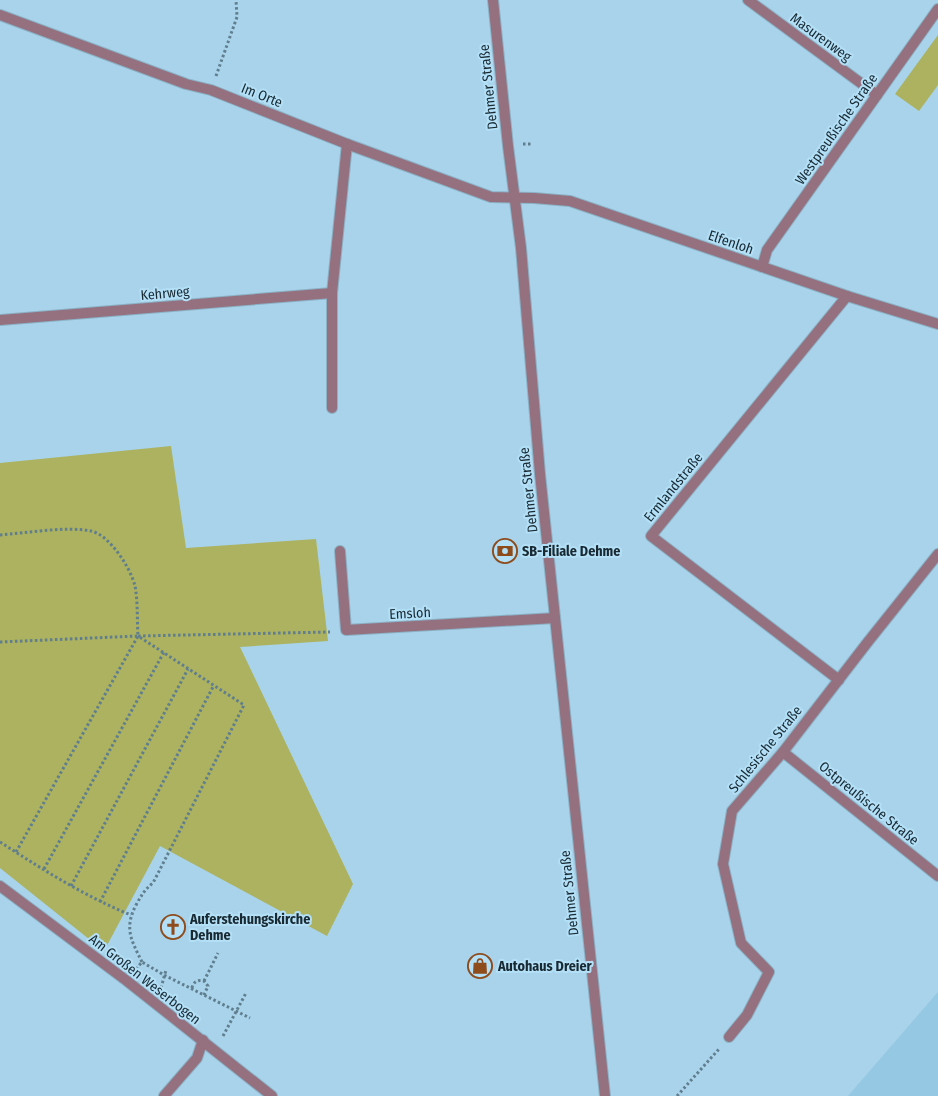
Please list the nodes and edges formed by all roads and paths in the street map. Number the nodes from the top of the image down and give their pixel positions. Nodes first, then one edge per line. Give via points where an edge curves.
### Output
1 (236, 0) edge
2 (493, 0) edge
3 (748, 0) edge
4 (938, 9) edge
5 (0, 15) edge
6 (211, 90) junction
7 (877, 95) junction
8 (348, 144) junction
9 (514, 197) junction
10 (762, 267) junction
11 (332, 293) junction
12 (847, 296) junction
13 (0, 320) edge
14 (938, 324) edge
15 (332, 408) dead end
16 (0, 535) edge
17 (340, 551) dead end
18 (938, 555) edge
19 (555, 618) junction
20 (346, 630) junction
21 (138, 636) junction
22 (0, 642) edge
23 (164, 652) junction
24 (188, 669) junction
25 (839, 680) junction
26 (214, 685) junction
27 (783, 752) junction
28 (0, 842) edge
29 (16, 852) junction
30 (44, 869) junction
31 (938, 876) edge
32 (0, 886) edge
33 (71, 886) junction
34 (100, 902) junction
35 (131, 915) junction
36 (218, 953) dead end
37 (142, 962) junction
38 (166, 970) dead end
39 (164, 975) junction
40 (127, 981) junction
41 (204, 981) junction
42 (192, 988) junction
43 (246, 993) dead end
44 (204, 995) junction
45 (159, 996) dead end
46 (236, 1010) junction
47 (250, 1018) dead end
48 (729, 1037) joint
49 (203, 1040) junction
50 (220, 1042) dead end
51 (164, 1096) edge
52 (272, 1096) edge
53 (605, 1096) edge
54 (677, 1096) edge

1 - 6 path via 237,17
2 - 9 street, Dehmer Straße
3 - 7 street, Masurenweg
4 - 7 street, Westpreußische Straße
5 - 6 street, Im Orte via 186,84
6 - 8 street, Im Orte
7 - 10 street, Westpreußische Straße via 768,250
8 - 9 street, Im Orte via 491,197
8 - 11 street
9 - 10 street, Elfenloh via 570,201
9 - 19 street, Dehmer Straße
10 - 12 street, Elfenloh
11 - 13 street, Kehrweg
11 - 15 street
12 - 14 street, Elfenloh
12 - 25 street, Ermlandstraße via 651,536
16 - 21 path via 69,530 94,532 110,543 127,564 135,586
17 - 20 street
18 - 25 street, Schlesische Straße
19 - 20 street, Emsloh
19 - 53 street, Dehmer Straße
20 - 21 path
21 - 22 path
21 - 23 path
21 - 29 path
23 - 24 path
23 - 30 path
24 - 26 path
24 - 33 path
25 - 27 street, Schlesische Straße
26 - 34 path
26 - 35 path via 244,705 153,883 145,889
27 - 31 street, Ostpreußische Straße
27 - 48 street, Schlesische Straße via 732,811 723,864 742,943 769,972 747,1015
28 - 29 path
29 - 30 path
30 - 33 path
32 - 40 street, Am Großen Weserbogen
33 - 34 path
34 - 35 path
35 - 37 path via 129,930
36 - 41 path
37 - 39 path
37 - 40 path
38 - 39 path
39 - 42 path
39 - 45 path
40 - 49 street, Am Großen Weserbogen
41 - 42 path via 195,982
41 - 44 path via 208,989
42 - 44 path
43 - 46 path
44 - 46 path
46 - 47 path
46 - 50 path
48 - 54 path
49 - 51 street via 197,1058
49 - 52 street, Am Großen Weserbogen

